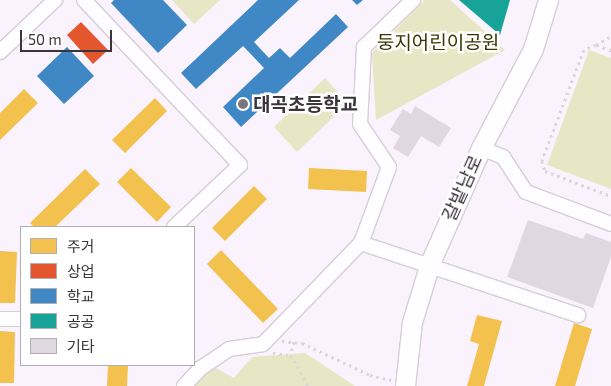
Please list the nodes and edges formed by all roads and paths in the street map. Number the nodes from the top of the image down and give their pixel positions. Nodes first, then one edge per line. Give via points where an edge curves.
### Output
1 (55, 0) edge
2 (84, 0) edge
3 (413, 0) edge
4 (548, 0) edge
5 (611, 36) edge
6 (596, 45) junction
7 (611, 50) edge
8 (0, 52) edge
9 (481, 148) junction
10 (611, 196) edge
11 (611, 224) edge
12 (175, 226) edge
13 (361, 242) junction
14 (430, 263) junction
15 (578, 315) dead end
16 (0, 319) edge
17 (20, 319) edge
18 (266, 340) junction
19 (294, 342) junction
20 (405, 384) edge
21 (184, 386) edge
22 (308, 386) edge

1 - 8 street
2 - 12 street via 240,165
3 - 13 street via 364,47 361,60 360,124 389,167
4 - 9 main road, 갈밭남로 via 533,49
5 - 6 path
6 - 7 path
6 - 10 path via 584,50 542,161 545,172
9 - 11 street via 503,157 526,192
9 - 14 main road, 갈밭남로
13 - 14 street
13 - 18 street
14 - 15 street
14 - 20 main road, 갈밭남로 via 416,303
16 - 17 street
18 - 19 path
18 - 21 street via 229,349 201,368
19 - 20 path via 370,375
19 - 22 path via 291,355

